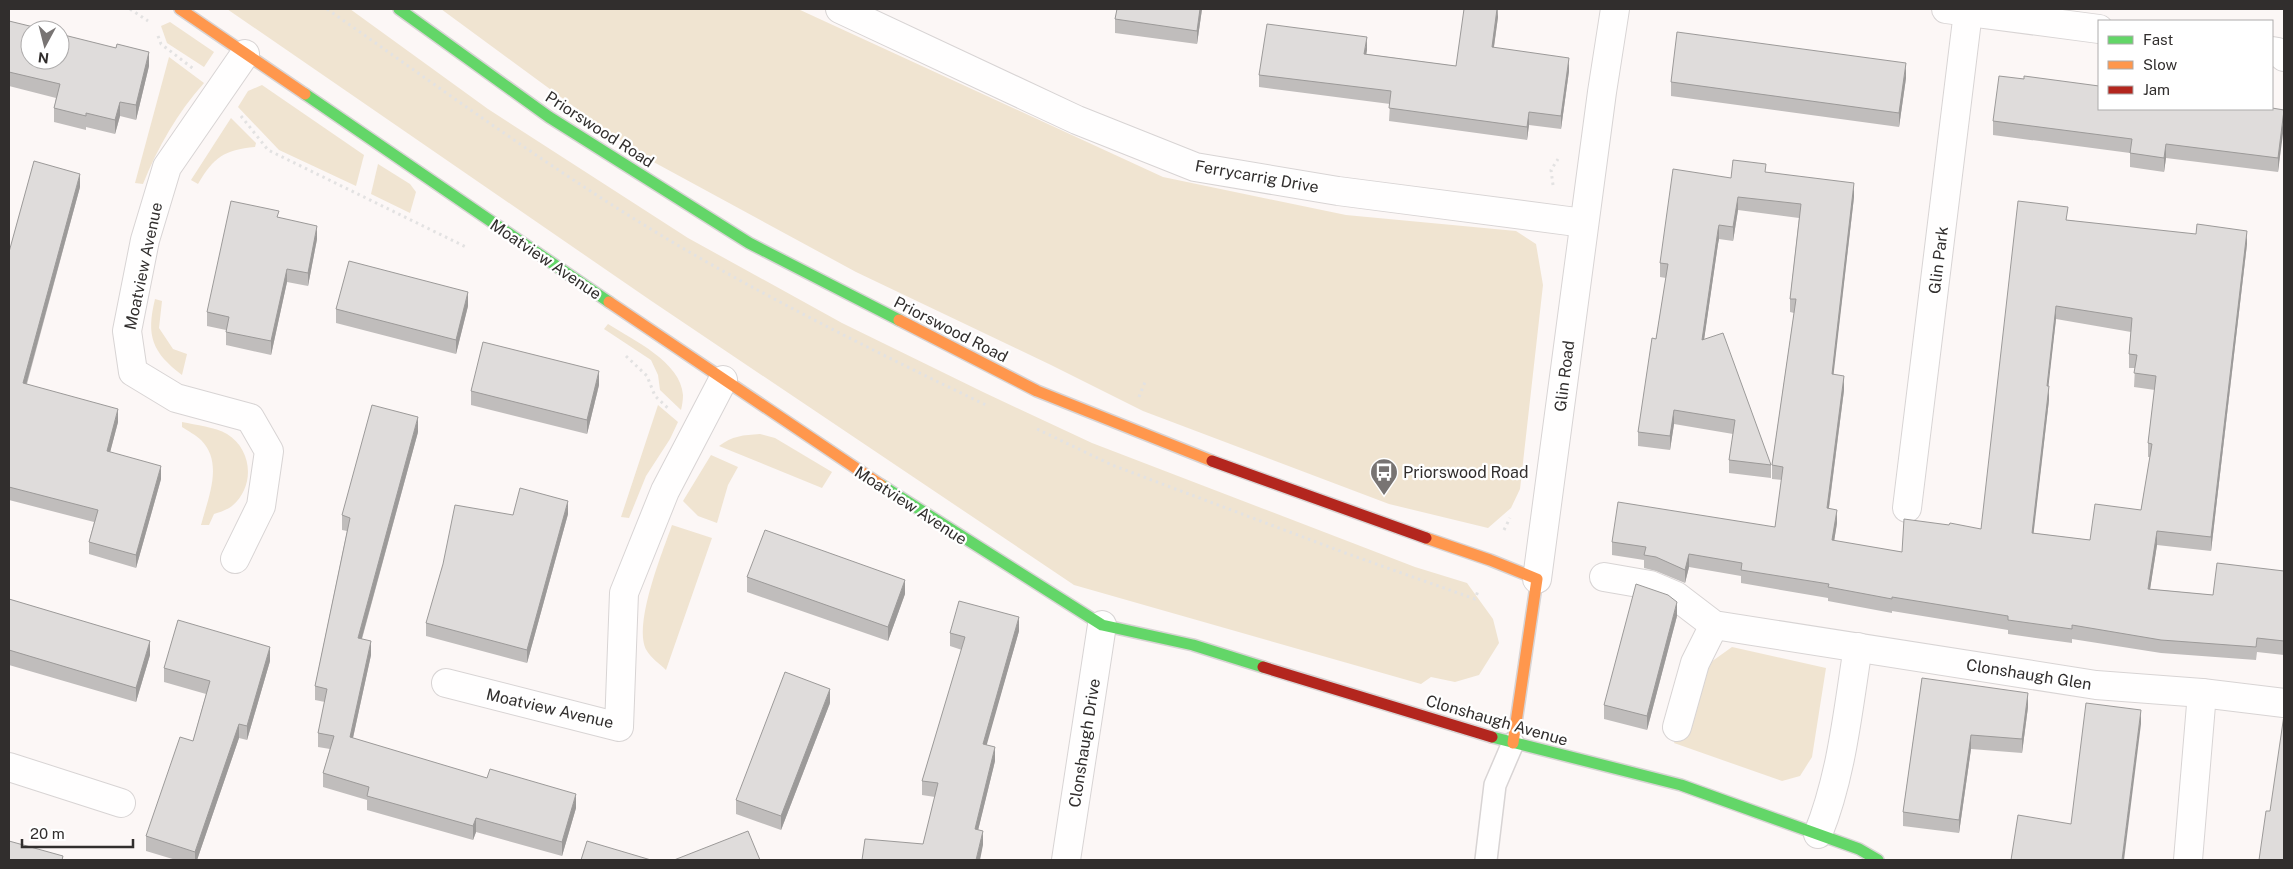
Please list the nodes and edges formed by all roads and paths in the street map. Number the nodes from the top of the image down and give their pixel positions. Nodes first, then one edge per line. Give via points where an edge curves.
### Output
1 (130, 9) edge
2 (180, 9) edge
3 (327, 9) edge
4 (399, 9) edge
5 (840, 9) edge
6 (1615, 9) edge
7 (1957, 10) edge
8 (2098, 29) edge
9 (2273, 51) edge
10 (245, 54) junction
11 (2284, 57) edge
12 (220, 90) junction
13 (1562, 152) dead end
14 (1547, 219) junction
15 (1584, 223) junction
16 (469, 249) dead end
17 (625, 356) dead end
18 (723, 380) junction
19 (997, 410) dead end
20 (1032, 427) dead end
21 (695, 433) junction
22 (1907, 508) dead end
23 (1511, 516) dead end
24 (235, 559) dead end
25 (1490, 560) junction
26 (1604, 577) dead end
27 (1537, 580) junction
28 (1102, 625) junction
29 (1714, 625) junction
30 (1858, 647) junction
31 (446, 682) dead end
32 (2202, 693) junction
33 (2284, 703) edge
34 (1676, 727) dead end
35 (1513, 744) junction
36 (9, 767) edge
37 (121, 803) dead end
38 (1818, 834) junction
39 (1066, 860) edge
40 (1486, 860) edge
41 (1878, 860) edge
42 (2188, 860) edge

1 - 12 path via 155,26 161,44
2 - 10 street, Moatview Avenue
3 - 19 path via 574,181 698,257 864,347
4 - 25 street, Priorswood Road via 549,118 749,243 1036,392 1200,456
5 - 14 street, Ferrycarrig Drive via 1077,120 1195,167 1338,191
6 - 15 street, Glin Road
7 - 8 street, Glin Park
7 - 22 street, Glin Park
9 - 11 street
10 - 12 street, Moatview Avenue
10 - 18 street, Moatview Avenue
12 - 16 path via 268,150
12 - 24 street, Moatview Avenue via 167,167 146,240 126,331 132,372 176,398 250,418 269,451 262,506
13 - 14 path via 1551,170 1553,184
14 - 15 street, Ferrycarrig Drive
15 - 27 street, Glin Road
17 - 21 path via 647,376 655,396
18 - 21 street, Moatview Avenue
18 - 28 street, Moatview Avenue via 929,517
20 - 25 path via 1112,465 1475,599
21 - 31 street, Moatview Avenue via 665,491 624,593 619,727
23 - 25 path
25 - 27 street, Priorswood Road
26 - 29 street, Clonshaugh Glen via 1650,585 1676,596
27 - 35 street, Glin Road
28 - 35 street, Clonshaugh Avenue via 1193,645
28 - 39 street, Clonshaugh Drive
29 - 30 street, Clonshaugh Glen
29 - 34 street via 1695,663
30 - 32 street, Clonshaugh Glen via 2096,685
30 - 38 street via 1840,759 1829,808
32 - 33 street, Clonshaugh Glen
32 - 42 street
35 - 38 street, Clonshaugh Avenue via 1680,785
35 - 40 lane via 1495,785
36 - 37 street
38 - 41 street, Clonshaugh Avenue

